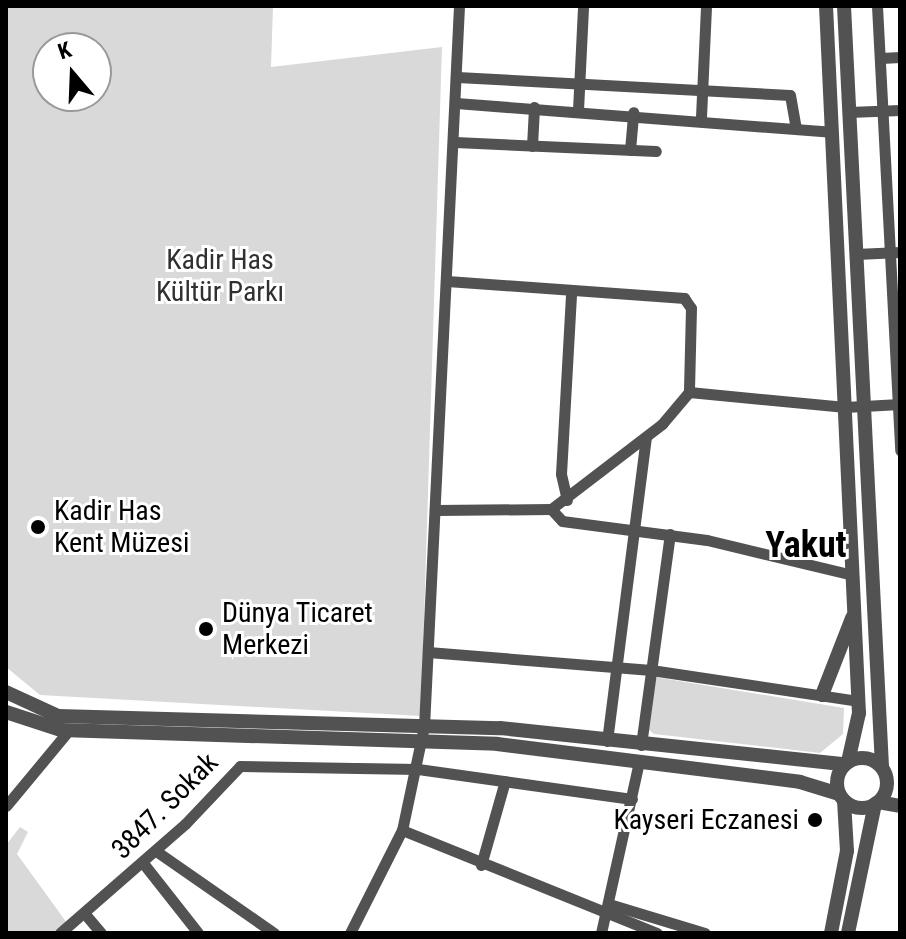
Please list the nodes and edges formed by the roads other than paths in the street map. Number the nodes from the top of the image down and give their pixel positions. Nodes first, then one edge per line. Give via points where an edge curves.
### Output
1 (459, 6) edge
2 (583, 6) edge
3 (706, 6) edge
4 (826, 6) edge
5 (844, 6) edge
6 (877, 6) edge
7 (900, 57) edge
8 (881, 58) junction
9 (457, 77) junction
10 (579, 83) junction
11 (704, 90) junction
12 (456, 103) junction
13 (534, 107) junction
14 (578, 110) junction
15 (885, 110) junction
16 (900, 110) edge
17 (633, 112) junction
18 (849, 112) junction
19 (701, 117) junction
20 (796, 128) junction
21 (831, 132) junction
22 (455, 142) junction
23 (532, 146) junction
24 (630, 150) junction
25 (656, 151) dead end
26 (896, 253) edge
27 (856, 254) junction
28 (447, 281) junction
29 (571, 293) junction
30 (689, 392) junction
31 (899, 404) edge
32 (862, 406) junction
33 (845, 407) junction
34 (646, 438) junction
35 (900, 450) edge
36 (567, 500) junction
37 (551, 509) junction
38 (436, 510) junction
39 (637, 528) junction
40 (670, 534) junction
41 (853, 575) junction
42 (854, 614) junction
43 (428, 652) junction
44 (618, 667) junction
45 (651, 670) junction
46 (6, 692) edge
47 (822, 695) junction
48 (858, 701) junction
49 (6, 712) edge
50 (69, 730) junction
51 (423, 732) junction
52 (607, 741) junction
53 (641, 745) junction
54 (639, 761) junction
55 (846, 763) junction
56 (418, 769) junction
57 (883, 769) junction
58 (900, 779) edge
59 (505, 781) junction
60 (841, 798) junction
61 (632, 799) junction
62 (876, 803) junction
63 (6, 806) edge
64 (900, 806) edge
65 (402, 830) junction
66 (156, 851) junction
67 (143, 863) junction
68 (481, 865) junction
69 (609, 904) junction
70 (85, 914) junction
71 (606, 917) junction
72 (60, 933) edge
73 (101, 933) edge
74 (198, 933) edge
75 (274, 933) edge
76 (350, 933) edge
77 (601, 933) edge
78 (657, 933) edge
79 (705, 933) edge
80 (831, 933) edge
81 (848, 933) edge

1 - 9 street
2 - 10 street
3 - 11 street
4 - 21 street
5 - 18 street
6 - 8 street
7 - 8 street
8 - 15 street
9 - 10 street
9 - 12 street
10 - 11 street
10 - 14 street
11 - 19 street
11 - 20 street via 790,95
12 - 13 street
12 - 22 street
13 - 14 street
13 - 23 street
14 - 17 street
15 - 16 street
15 - 18 street
15 - 26 street
17 - 19 street
17 - 24 street
18 - 27 street
19 - 20 street
20 - 21 street
21 - 33 street
22 - 23 street
22 - 28 street
23 - 24 street
24 - 25 street
26 - 27 street
26 - 31 street
27 - 32 street
28 - 29 street
28 - 38 street
29 - 30 street via 686,299
29 - 36 street via 561,474
30 - 33 street
30 - 34 street
31 - 32 street
31 - 35 street
32 - 33 street
32 - 57 street
33 - 41 street
34 - 36 street
34 - 39 street
36 - 37 street
37 - 38 street
37 - 39 street via 562,521
38 - 43 street
39 - 40 street
39 - 44 street
40 - 41 street
40 - 45 street
41 - 42 street
42 - 47 street
42 - 48 street
43 - 44 street
43 - 51 street
44 - 45 street
44 - 52 street
45 - 47 street
45 - 53 street
46 - 51 street via 58,716
47 - 48 street
48 - 55 street
49 - 50 street via 34,726
50 - 51 street
50 - 63 street
51 - 52 street
51 - 54 street
51 - 56 street
52 - 53 street
53 - 55 street
54 - 60 street via 800,782
54 - 61 street
55 - 57 street via 867,758
55 - 60 street
56 - 59 street, 3847. Sokak
56 - 65 street
56 - 66 street, 3847. Sokak via 240,766
57 - 58 street
57 - 62 street
59 - 61 street, 3847. Sokak
59 - 68 street
60 - 62 street
60 - 80 street via 847,851
61 - 69 street
62 - 64 street
62 - 81 street
65 - 68 street
65 - 76 street
66 - 67 street, 3847. Sokak
66 - 75 street
67 - 70 street, 3847. Sokak
67 - 74 street
68 - 71 street
69 - 71 street
69 - 79 street
70 - 72 street, 3847. Sokak
70 - 73 street
71 - 77 street
71 - 78 street

